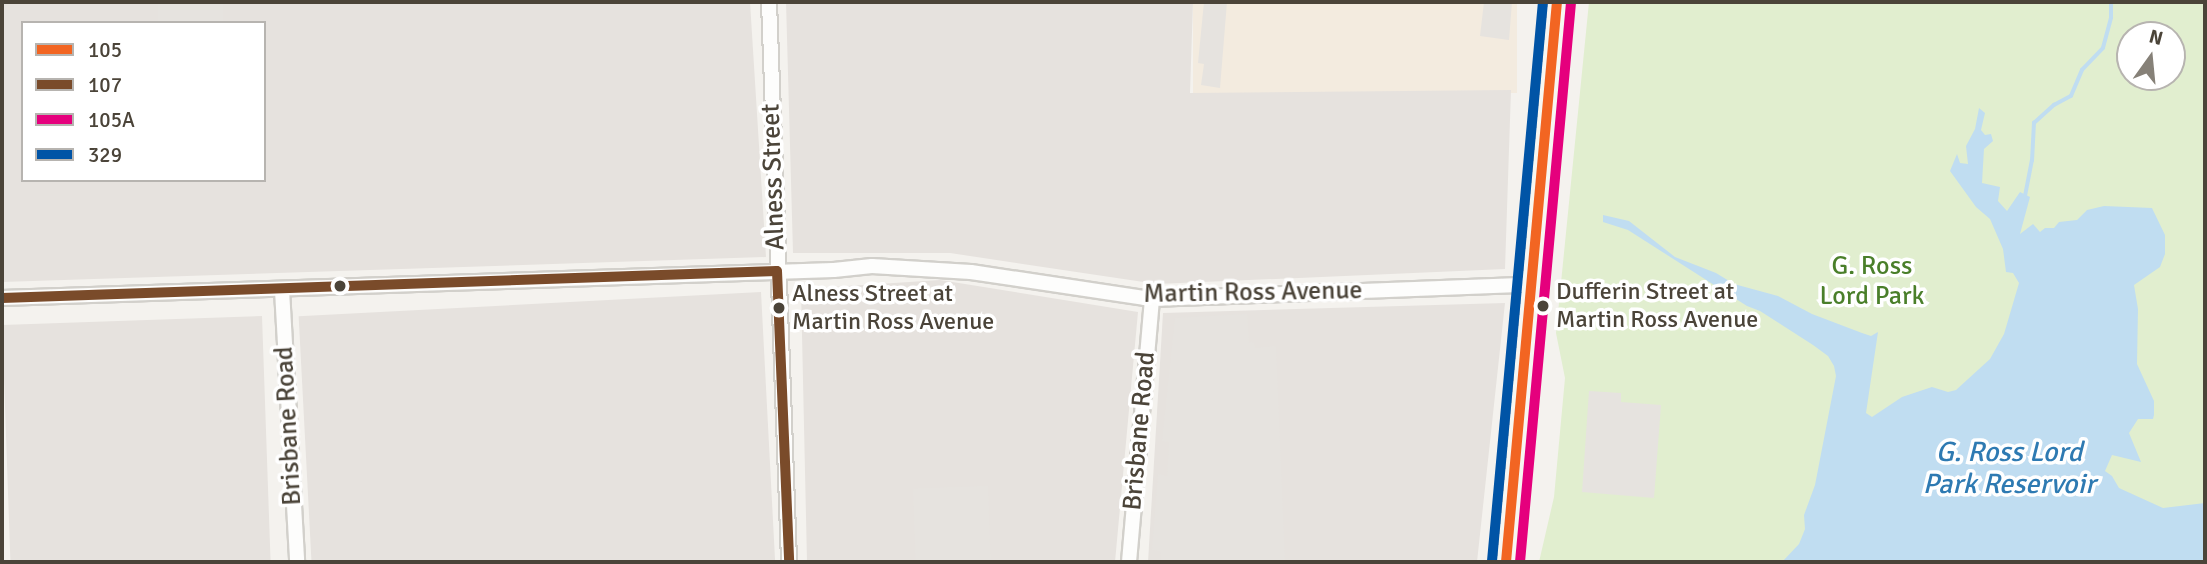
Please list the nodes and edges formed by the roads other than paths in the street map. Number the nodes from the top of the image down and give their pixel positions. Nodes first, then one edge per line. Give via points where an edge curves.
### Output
1 (769, 2) edge
2 (1557, 2) edge
3 (777, 271) junction
4 (1536, 284) junction
5 (282, 290) junction
6 (2, 298) edge
7 (1152, 299) junction
8 (296, 562) edge
9 (789, 562) edge
10 (1129, 562) edge
11 (1506, 562) edge

1 - 3 street, Alness Street
2 - 4 main road
3 - 5 street, Martin Ross Avenue
3 - 7 street, Martin Ross Avenue via 926,268
3 - 9 street, Alness Street
4 - 7 street, Martin Ross Avenue
4 - 11 main road
5 - 6 street, Martin Ross Avenue
5 - 8 street, Brisbane Road
7 - 10 street, Brisbane Road

